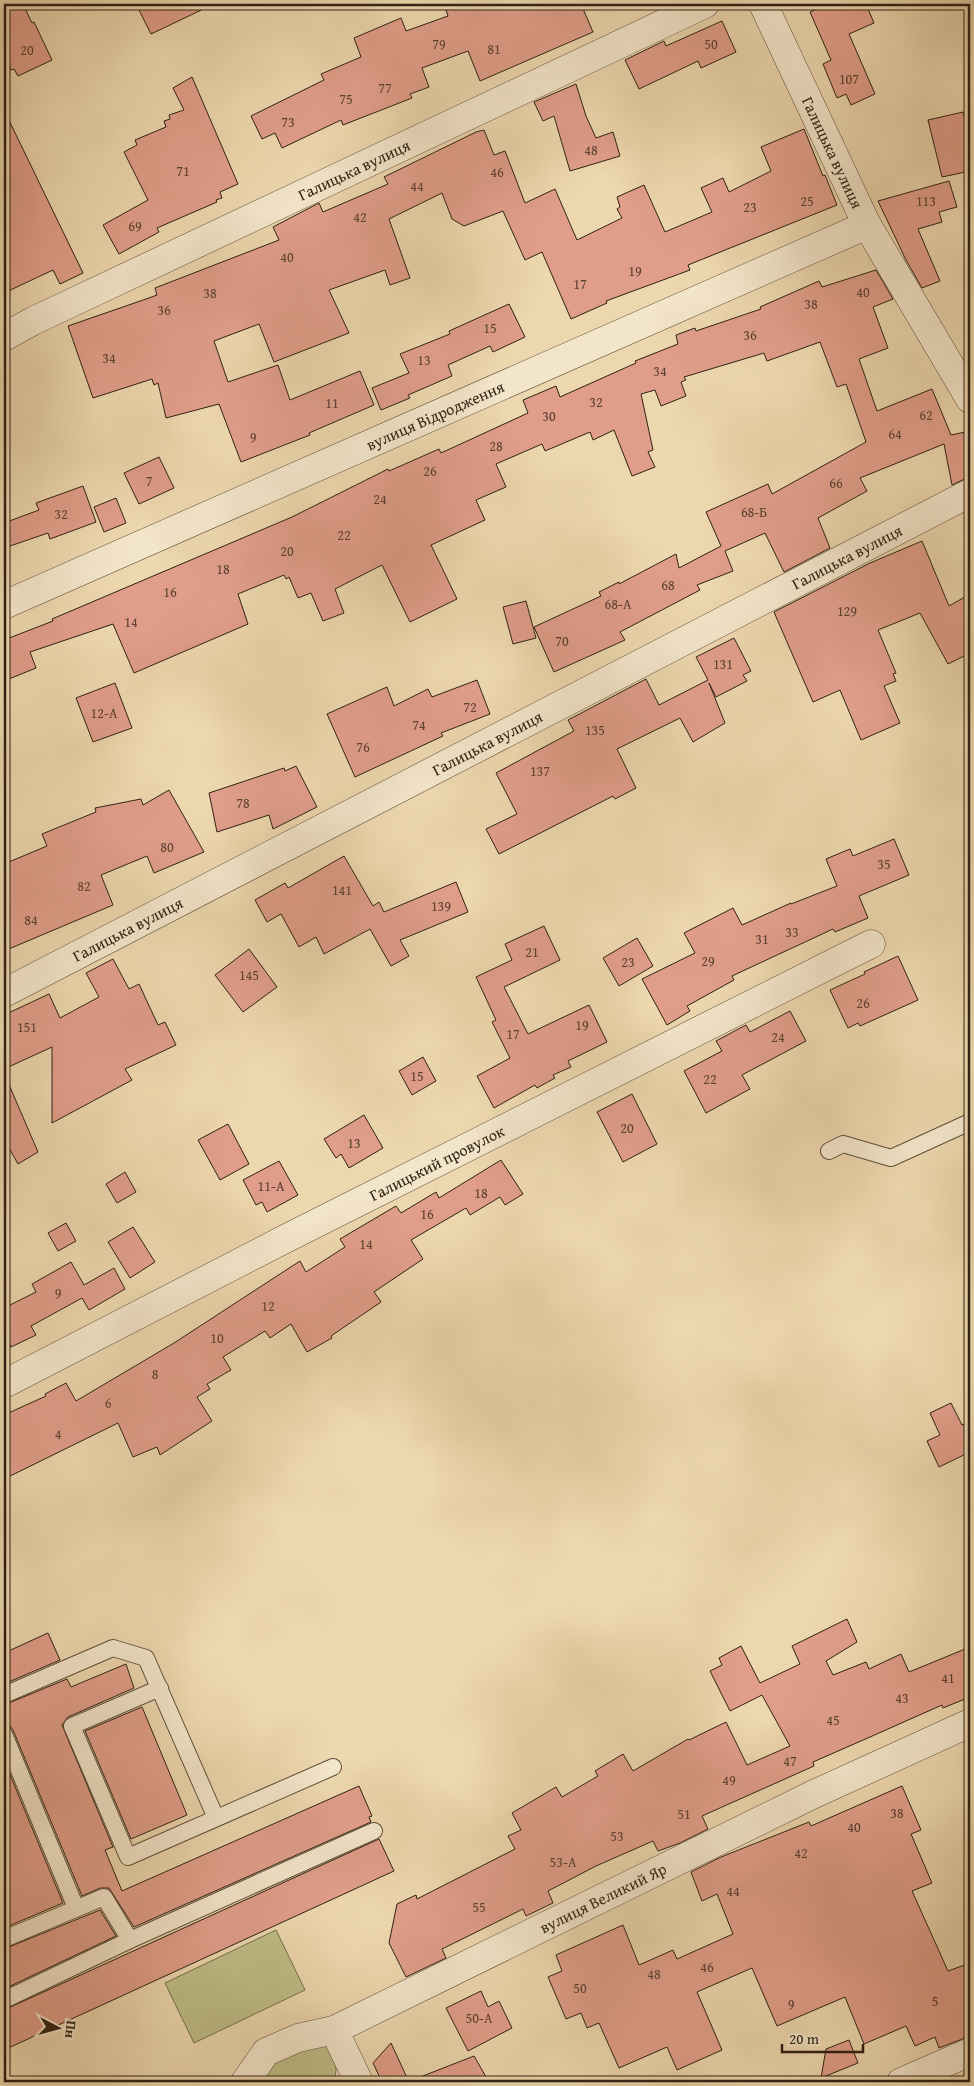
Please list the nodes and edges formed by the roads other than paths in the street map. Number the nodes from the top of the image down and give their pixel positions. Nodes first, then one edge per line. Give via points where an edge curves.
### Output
1 (705, 4) edge
2 (763, 4) edge
3 (867, 225) junction
4 (4, 337) edge
5 (970, 399) edge
6 (970, 492) edge
7 (4, 605) edge
8 (871, 944) dead end
9 (4, 993) edge
10 (970, 1122) edge
11 (829, 1151) dead end
12 (4, 1384) edge
13 (160, 1688) junction
14 (4, 1695) edge
15 (970, 1723) edge
16 (4, 1734) edge
17 (333, 1767) dead end
18 (216, 1818) junction
19 (374, 1831) dead end
20 (76, 1908) junction
21 (4, 1938) edge
22 (130, 1940) junction
23 (4, 2000) edge
24 (334, 2030) junction
25 (970, 2052) edge
26 (245, 2082) edge
27 (359, 2082) edge
28 (901, 2082) edge

1 - 4 street, Галицька вулиця
2 - 3 street, Галицька вулиця
3 - 5 street, Галицька вулиця
3 - 7 street, вулиця Відродження
6 - 9 street, Галицька вулиця
8 - 12 street, Галицький провулок
10 - 11 lane via 891,1158 842,1144
13 - 14 lane via 146,1658 113,1648
13 - 18 lane
13 - 18 lane via 72,1726 128,1857
15 - 24 street, вулиця Великий Яр via 803,1800
16 - 20 lane
17 - 18 lane
19 - 22 lane
20 - 21 lane
20 - 22 lane via 104,1897
22 - 23 lane
24 - 26 street, вулиця Великий Яр via 298,2038 266,2052
24 - 27 street
25 - 28 street

